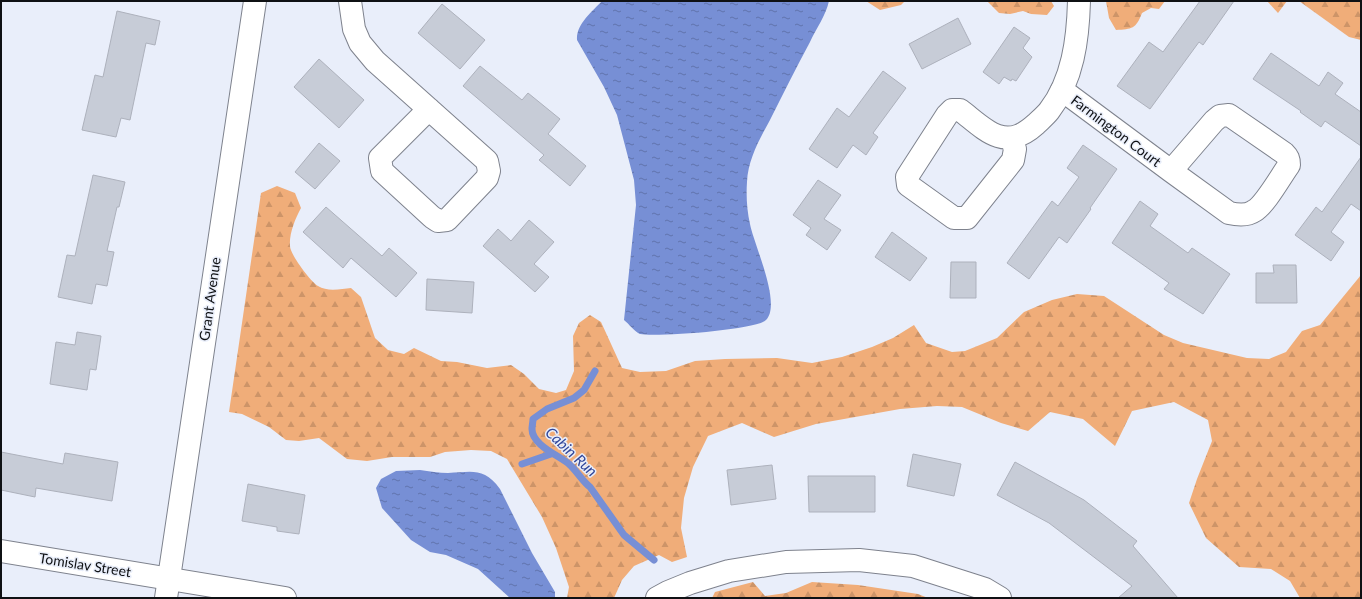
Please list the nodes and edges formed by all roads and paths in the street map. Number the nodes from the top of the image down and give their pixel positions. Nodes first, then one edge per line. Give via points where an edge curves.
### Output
1 (254, 1) edge
2 (350, 1) edge
3 (1079, 1) edge
4 (1062, 90) junction
5 (429, 109) junction
6 (1012, 138) junction
7 (1171, 172) junction
8 (1, 551) edge
9 (168, 588) edge
10 (286, 598) edge
11 (657, 598) edge
12 (1000, 598) edge

1 - 9 street, Grant Avenue
2 - 5 street via 354,30 360,43 374,61
3 - 4 street, Farmington Court via 1078,31 1073,59
4 - 6 street, Farmington Court via 1049,112 1018,137
4 - 7 street, Farmington Court
5 - 5 street via 487,160 489,171 486,178 447,220 438,221 432,217 382,171 380,158
6 - 6 street via 998,136 960,110 952,110 907,177 908,184 954,218 967,218 1013,160 1015,149
7 - 7 street, Farmington Court via 1214,121 1220,116 1229,115 1284,153 1289,162 1261,205 1254,212 1239,215 1230,213
8 - 9 street, Tomislav Street
9 - 10 street, Tomislav Street
11 - 12 street via 690,583 729,571 786,562 859,560 912,566 985,589

